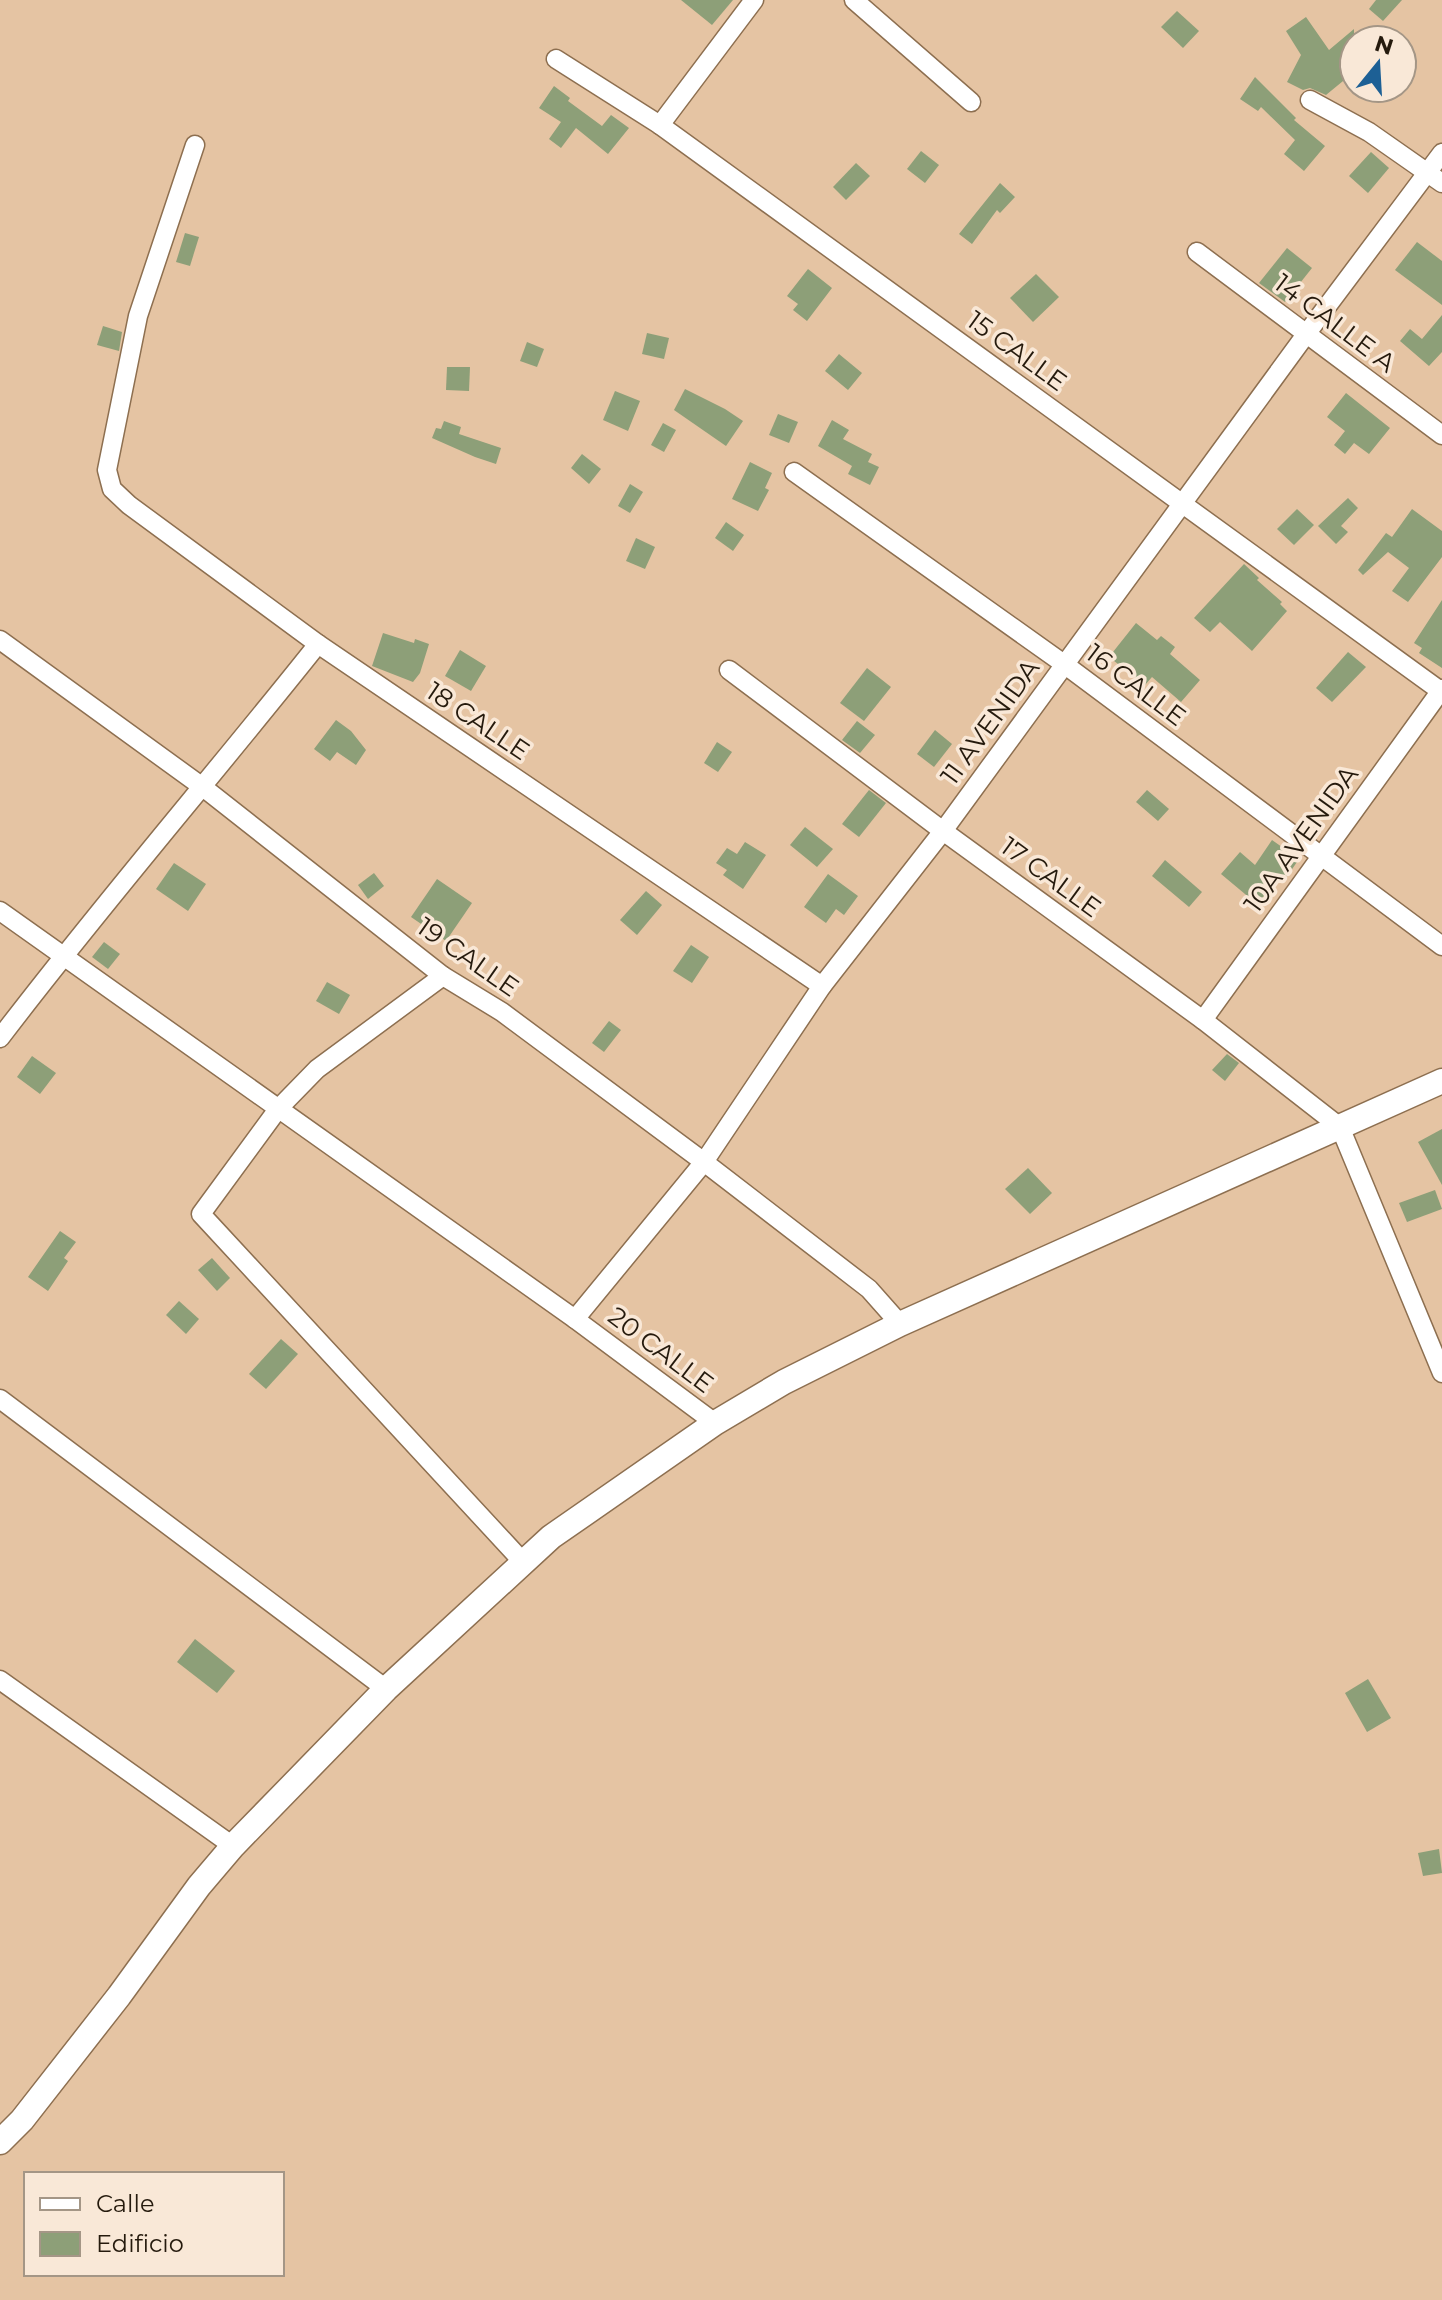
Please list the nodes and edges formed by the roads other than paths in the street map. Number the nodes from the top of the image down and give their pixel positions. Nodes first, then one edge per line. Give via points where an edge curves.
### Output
1 (754, 0) edge
2 (854, 0) edge
3 (556, 59) dead end
4 (1310, 100) dead end
5 (971, 102) dead end
6 (660, 125) junction
7 (195, 145) dead end
8 (1442, 153) edge
9 (1435, 178) edge
10 (1197, 252) dead end
11 (1307, 333) junction
12 (1442, 435) edge
13 (794, 472) dead end
14 (1183, 502) junction
15 (0, 640) edge
16 (318, 644) junction
17 (1064, 664) junction
18 (729, 670) dead end
19 (1441, 691) edge
20 (204, 788) junction
21 (943, 831) junction
22 (1321, 855) junction
23 (0, 911) edge
24 (1442, 946) edge
25 (62, 956) junction
26 (443, 976) junction
27 (822, 986) junction
28 (1203, 1020) junction
29 (0, 1038) edge
30 (1442, 1081) edge
31 (278, 1109) junction
32 (1340, 1127) junction
33 (704, 1162) junction
34 (575, 1319) junction
35 (900, 1324) junction
36 (1442, 1373) edge
37 (0, 1399) edge
38 (715, 1423) junction
39 (523, 1562) junction
40 (0, 1680) edge
41 (386, 1689) junction
42 (233, 1846) junction
43 (0, 2142) edge

1 - 6 street
2 - 5 street
3 - 6 street, 15 CALLE
4 - 9 street via 1369,132
6 - 14 street, 15 CALLE
7 - 16 street, 18 CALLE via 138,316 107,470 112,489 129,505
8 - 9 street, 11 AVENIDA
9 - 11 street, 11 AVENIDA
10 - 11 street, 14 CALLE A
11 - 12 street, 14 CALLE A
11 - 14 street, 11 AVENIDA
13 - 17 street, 16 CALLE
14 - 17 street, 11 AVENIDA
14 - 19 street, 15 CALLE
15 - 20 street, 19 CALLE
16 - 20 street
16 - 27 street, 18 CALLE
17 - 21 street, 11 AVENIDA
17 - 22 street, 16 CALLE
18 - 21 street, 17 CALLE
19 - 22 street, 10A AVENIDA
20 - 25 street
20 - 26 street, 19 CALLE
21 - 27 street, 11 AVENIDA
21 - 28 street, 17 CALLE
22 - 24 street, 16 CALLE
22 - 28 street, 10A AVENIDA
23 - 25 street, 20 CALLE
25 - 29 street
25 - 31 street, 20 CALLE
26 - 31 street via 317,1069
26 - 33 street, 19 CALLE via 502,1012
27 - 33 street, 11 AVENIDA
28 - 32 street, 17 CALLE
30 - 32 main road
31 - 34 street, 20 CALLE
31 - 39 street via 201,1214
32 - 35 main road
32 - 36 street
33 - 34 street, 11 AVENIDA
33 - 35 street, 19 CALLE via 869,1289
34 - 38 street, 20 CALLE
35 - 38 main road
37 - 41 street
38 - 39 main road
39 - 41 main road
40 - 42 street
41 - 42 main road
42 - 43 main road

